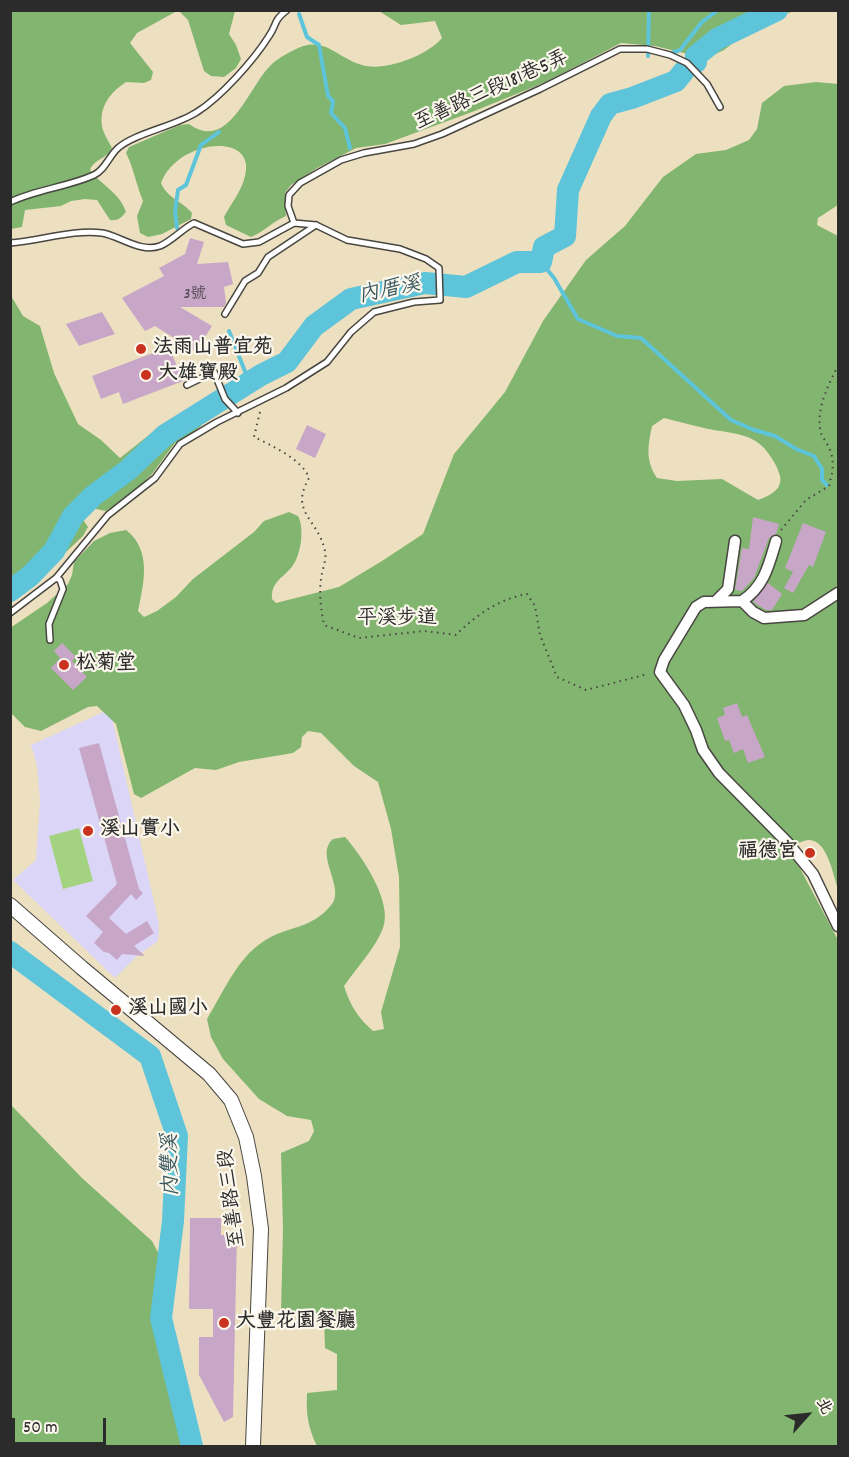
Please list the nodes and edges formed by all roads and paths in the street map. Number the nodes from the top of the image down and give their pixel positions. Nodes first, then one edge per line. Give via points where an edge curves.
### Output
1 (287, 10) edge
2 (720, 107) dead end
3 (10, 202) edge
4 (294, 223) junction
5 (316, 225) junction
6 (10, 243) edge
7 (225, 314) dead end
8 (838, 366) edge
9 (187, 385) dead end
10 (262, 400) junction
11 (238, 412) junction
12 (735, 541) dead end
13 (776, 541) joint
14 (56, 578) junction
15 (838, 593) edge
16 (716, 601) junction
17 (742, 601) junction
18 (10, 613) edge
19 (50, 640) dead end
20 (660, 672) junction
21 (10, 905) edge
22 (838, 926) edge
23 (249, 1445) edge

1 - 3 lane via 276,19 271,34 242,72 198,112 117,149 95,175
2 - 4 lane, 至善路三段181巷5弄 via 707,84 687,63 647,49 620,49 442,134 341,160 300,183 289,195
4 - 5 lane
4 - 6 lane via 251,244 194,223 159,246 135,245 102,233
5 - 7 lane via 268,257 258,273 244,281
5 - 10 lane via 347,240 400,249 426,259 439,268 440,300 374,312 351,332 327,362
8 - 13 path via 826,388 820,416 821,432 834,469 829,486 806,500 778,533
9 - 11 lane via 214,372 225,399
10 - 11 lane
10 - 20 path, 平溪步道 via 254,437 274,446 306,470 309,478 302,491 302,505 326,552 319,599 324,626 359,638 424,631 456,635 472,619 510,597 527,594 535,606 540,635 556,677 586,690
11 - 14 lane via 180,444 155,478 108,516
12 - 16 street via 728,589
13 - 17 street via 765,578
14 - 18 lane
14 - 19 lane via 63,589 49,624
15 - 17 street via 804,615 764,618
16 - 17 street
16 - 20 street via 696,607
20 - 22 street via 684,705 703,750 719,773 813,874
21 - 23 street, 至善路三段 via 209,1074 231,1100 246,1137 261,1229

